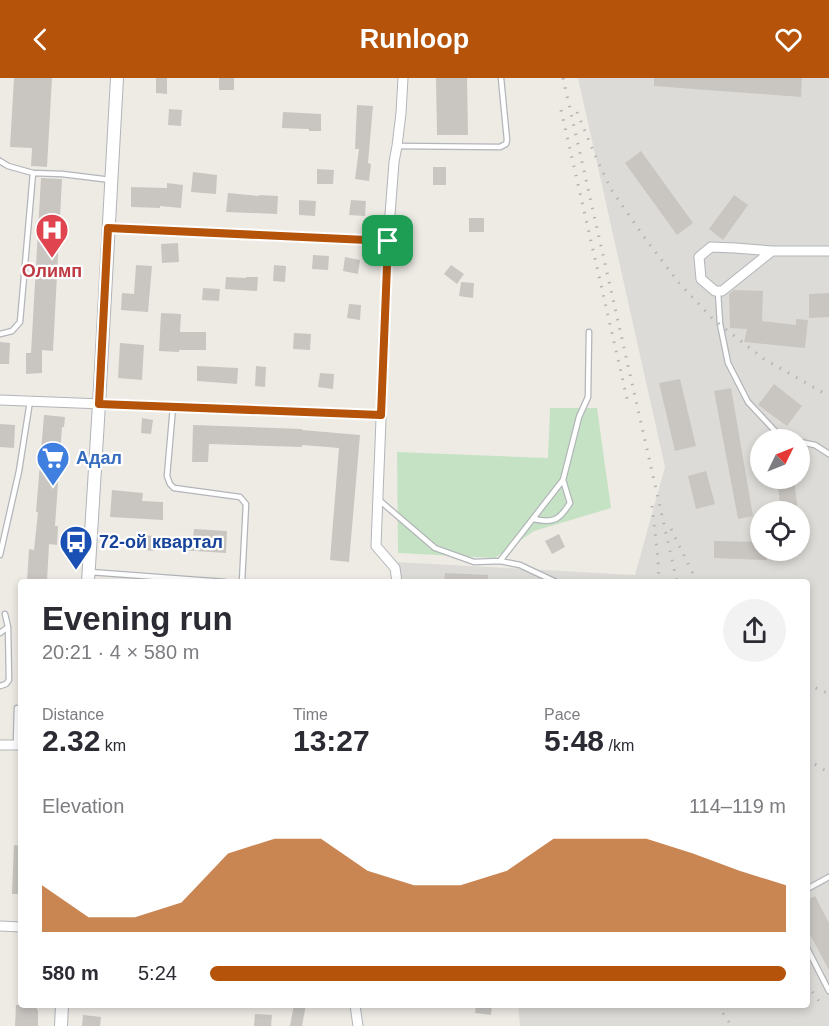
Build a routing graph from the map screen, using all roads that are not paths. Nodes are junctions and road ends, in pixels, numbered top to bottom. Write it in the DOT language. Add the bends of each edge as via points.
graph roads {
  1 [pos="117,78"];
  2 [pos="403,78"];
  3 [pos="501,78"];
  4 [pos="398,146"];
  5 [pos="0,161"];
  6 [pos="33,173"];
  7 [pos="111,180"];
  8 [pos="108,228"];
  9 [pos="388,241"];
  10 [pos="772,251"];
  11 [pos="829,251"];
  12 [pos="718,292"];
  13 [pos="590,332"];
  14 [pos="0,334"];
  15 [pos="0,399"];
  16 [pos="30,401"];
  17 [pos="99,404"];
  18 [pos="173,407"];
  19 [pos="381,415"];
  20 [pos="773,429"];
  21 [pos="810,444"];
  22 [pos="829,454"];
  23 [pos="563,480"];
  24 [pos="378,500"];
  25 [pos="534,519"];
  26 [pos="0,555"];
  27 [pos="500,561"];
  28 [pos="88,577"];
  29 [pos="143,579"];
  30 [pos="242,579"];
  31 [pos="397,579"];
  32 [pos="549,579"];
  33 [pos="4,614"];
  34 [pos="8,627"];
  35 [pos="0,633"];
  36 [pos="0,686"];
  37 [pos="17,708"];
  38 [pos="0,745"];
  39 [pos="18,745"];
  40 [pos="829,877"];
  41 [pos="810,887"];
  42 [pos="0,926"];
  43 [pos="18,927"];
  44 [pos="810,954"];
  45 [pos="829,992"];
  46 [pos="62,1008"];
  47 [pos="355,1008"];
  48 [pos="61,1026"];
  49 [pos="358,1026"];
  1 -- 7 [label="main road"];
  2 -- 4 [label="street"];
  3 -- 4 [label="lane" via="506,144"];
  4 -- 9 [label="street"];
  5 -- 6 [label="lane"];
  6 -- 7 [label="lane"];
  6 -- 14 [label="lane" via="20,322 12,331"];
  7 -- 8 [label="main road"];
  8 -- 9 [label="street"];
  8 -- 17 [label="main road"];
  9 -- 19 [label="street"];
  10 -- 11 [label="street"];
  10 -- 12 [label="street"];
  10 -- 12 [label="street" via="711,247 699,257 700,273 701,279"];
  12 -- 20 [label="lane" via="728,363 748,402"];
  13 -- 23 [label="lane" via="588,396"];
  15 -- 16 [label="street"];
  16 -- 17 [label="street"];
  16 -- 26 [label="lane"];
  17 -- 18 [label="street"];
  17 -- 28 [label="main road"];
  18 -- 19 [label="street"];
  18 -- 30 [label="lane" via="167,476 170,484 174,488 240,497 246,504"];
  19 -- 24 [label="street"];
  21 -- 22 [label="lane"];
  23 -- 25 [label="lane"];
  23 -- 25 [label="lane" via="570,503 562,515 547,522"];
  24 -- 27 [label="lane" via="435,548 474,562"];
  24 -- 31 [label="street" via="376,546 395,568"];
  25 -- 27 [label="lane"];
  27 -- 32 [label="lane"];
  28 -- 29 [label="lane"];
  33 -- 34 [label="lane"];
  34 -- 35 [label="lane"];
  34 -- 36 [label="lane" via="9,680"];
  37 -- 39 [label="lane"];
  38 -- 39 [label="street"];
  40 -- 41 [label="lane"];
  42 -- 43 [label="street"];
  44 -- 45 [label="lane"];
  46 -- 48 [label="main road"];
  47 -- 49 [label="street"];
}
